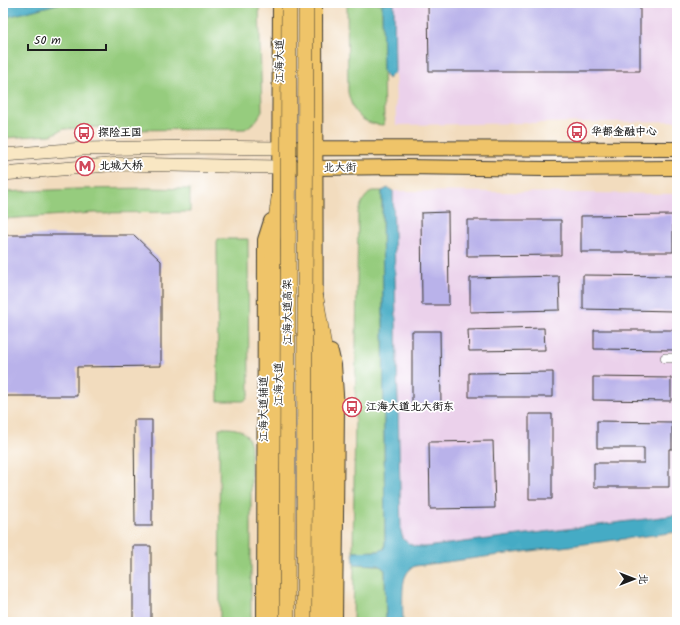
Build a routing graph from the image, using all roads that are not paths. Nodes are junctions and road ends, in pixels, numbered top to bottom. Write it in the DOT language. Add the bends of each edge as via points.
graph roads {
  1 [pos="280,3"];
  2 [pos="289,3"];
  3 [pos="306,3"];
  4 [pos="315,3"];
  5 [pos="279,148"];
  6 [pos="316,148"];
  7 [pos="677,149"];
  8 [pos="3,155"];
  9 [pos="280,167"];
  10 [pos="316,168"];
  11 [pos="677,168"];
  12 [pos="3,174"];
  13 [pos="279,198"];
  14 [pos="316,298"];
  15 [pos="665,358"];
  16 [pos="677,358"];
  17 [pos="331,366"];
  18 [pos="264,622"];
  19 [pos="272,622"];
  20 [pos="278,622"];
  21 [pos="287,622"];
  22 [pos="304,622"];
  23 [pos="315,622"];
  24 [pos="324,622"];
  25 [pos="335,622"];
  1 -- 5 [label="main road, 江海大道"];
  2 -- 21 [label="highway, 江海大道高架, bridge"];
  3 -- 22 [label="highway, 江海大道高架, bridge"];
  4 -- 6 [label="main road"];
  5 -- 6 [label="main road, 北大街"];
  5 -- 8 [label="main road, 北大街" via="83,149"];
  5 -- 9 [label="main road, 江海大道"];
  6 -- 7 [label="main road, 北大街"];
  6 -- 10 [label="main road"];
  9 -- 10 [label="main road, 北大街"];
  9 -- 12 [label="main road, 北大街" via="119,164"];
  9 -- 13 [label="main road, 江海大道"];
  10 -- 11 [label="main road, 北大街"];
  10 -- 14 [label="main road"];
  13 -- 18 [label="main road, 江海大道辅道" via="265,240"];
  13 -- 19 [label="highway" via="273,240"];
  13 -- 20 [label="main road, 江海大道"];
  14 -- 17 [label="highway"];
  14 -- 23 [label="main road"];
  15 -- 16 [label="street"];
  17 -- 24 [label="highway"];
  17 -- 25 [label="main road" via="337,408"];
}
